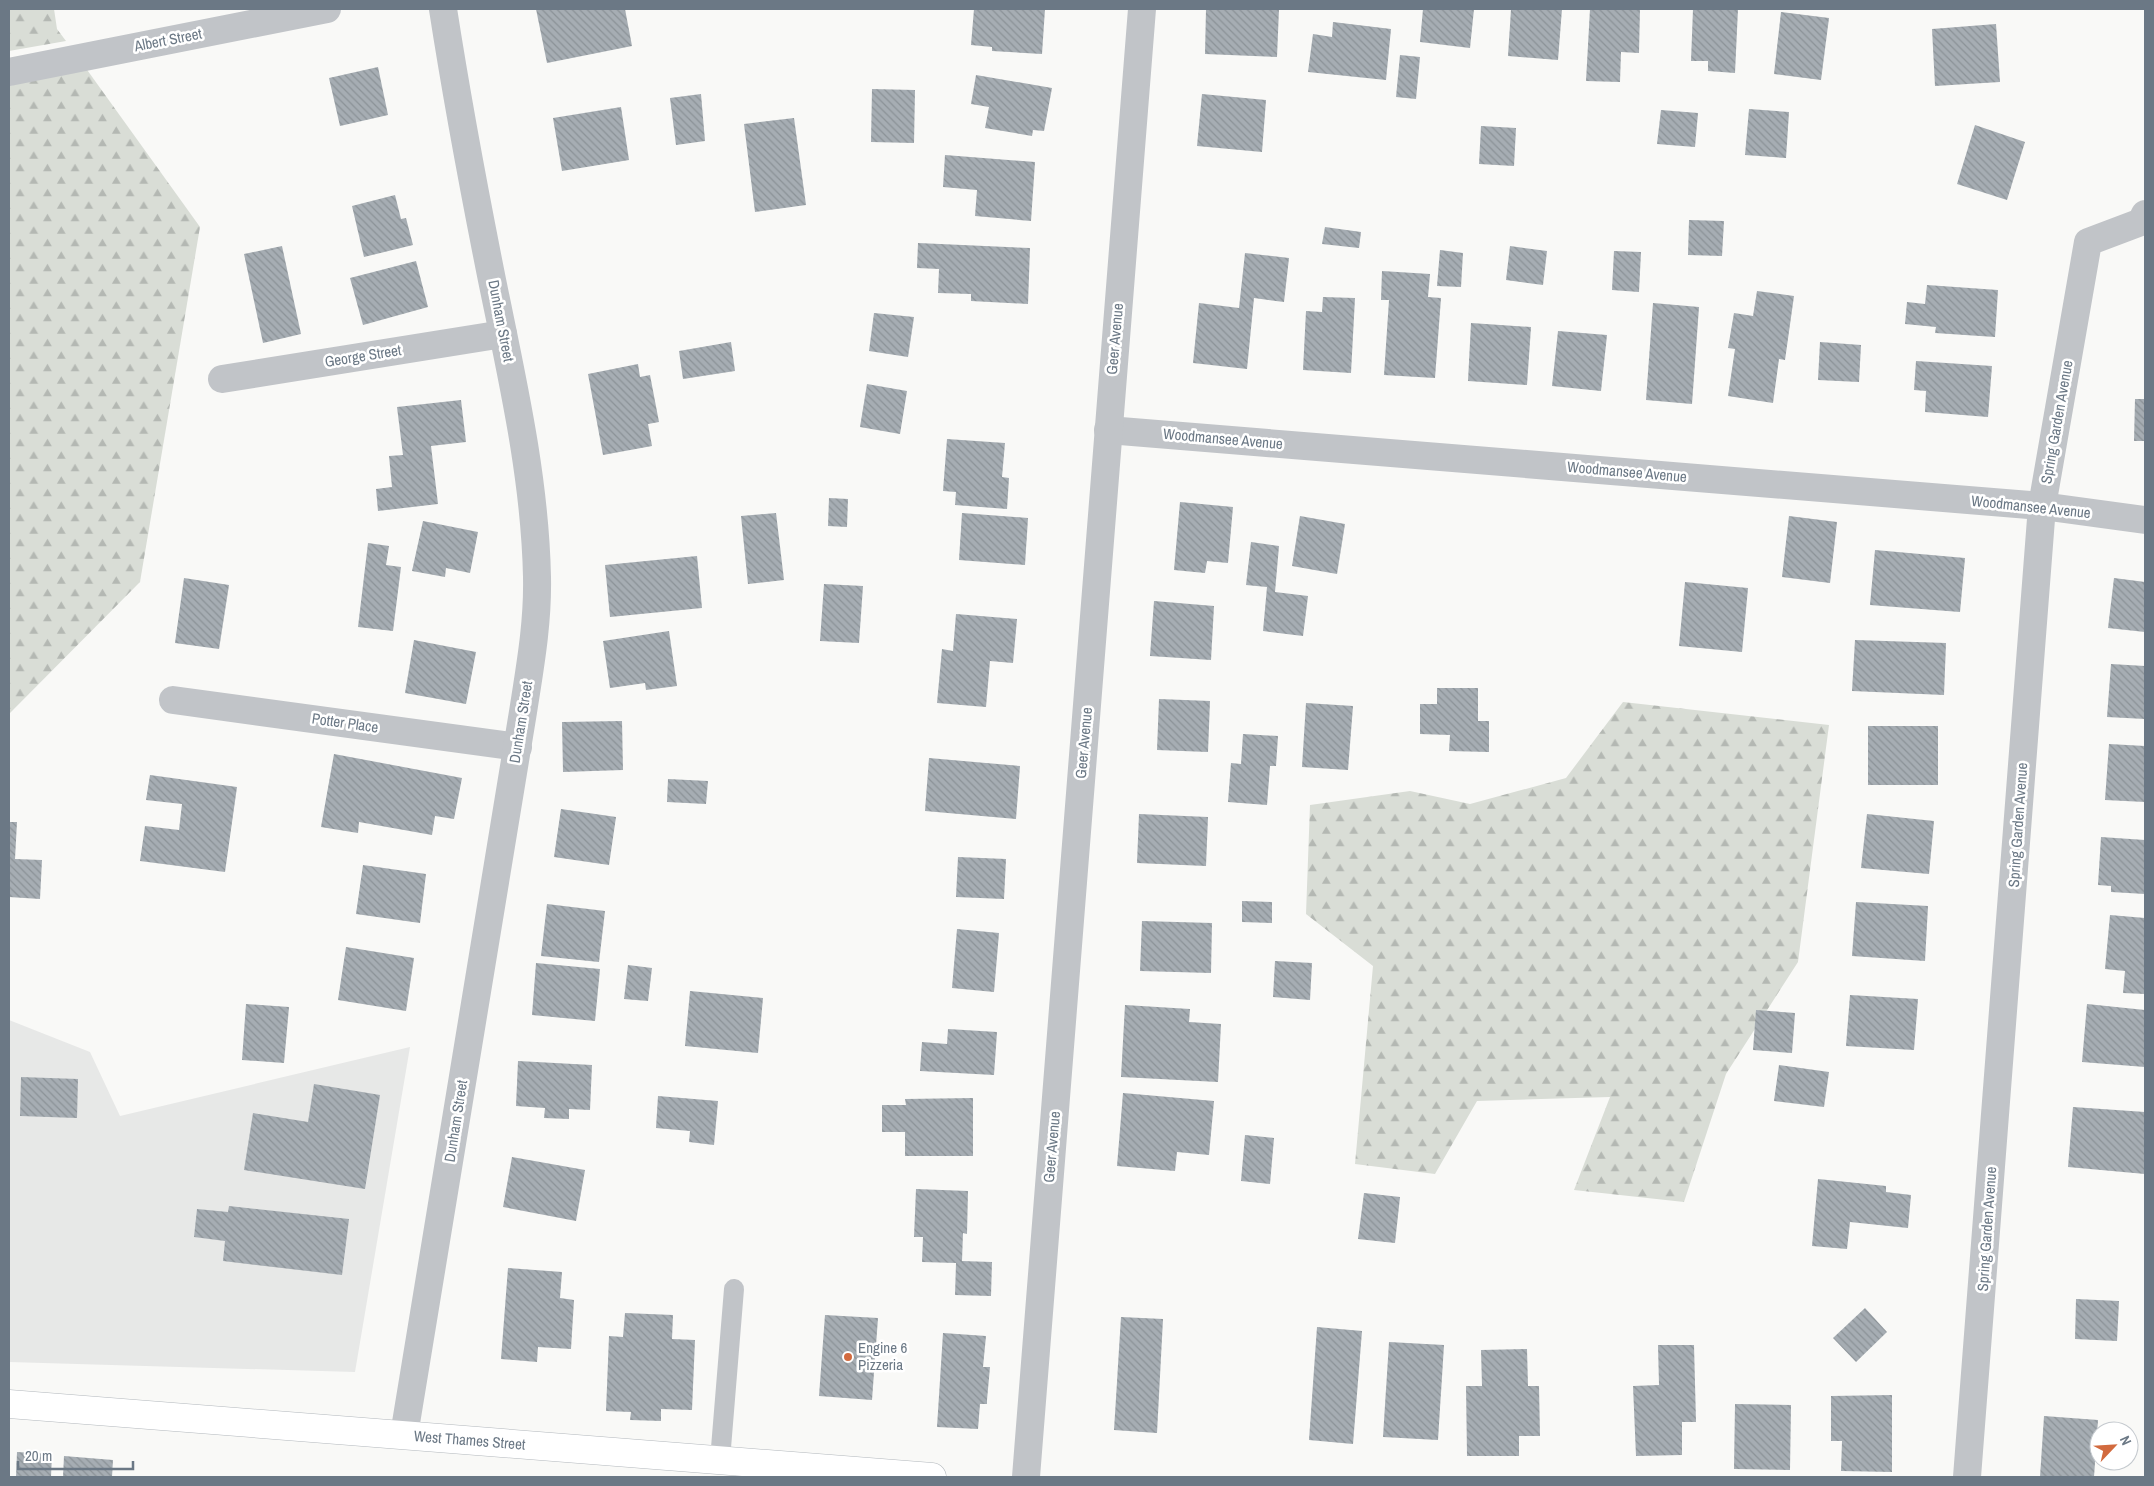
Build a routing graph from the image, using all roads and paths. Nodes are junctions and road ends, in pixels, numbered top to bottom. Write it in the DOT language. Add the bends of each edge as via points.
graph roads {
  1 [pos="327,9"];
  2 [pos="443,9"];
  3 [pos="1142,9"];
  4 [pos="9,72"];
  5 [pos="2145,214"];
  6 [pos="503,334"];
  7 [pos="222,378"];
  8 [pos="1108,430"];
  9 [pos="2042,506"];
  10 [pos="2145,520"];
  11 [pos="173,700"];
  12 [pos="518,747"];
  13 [pos="734,1289"];
  14 [pos="9,1404"];
  15 [pos="404,1435"];
  16 [pos="720,1460"];
  17 [pos="885,1475"];
  18 [pos="932,1477"];
  19 [pos="1026,1477"];
  20 [pos="1967,1477"];
  1 -- 4 [label="street, Albert Street"];
  2 -- 6 [label="street, Dunham Street"];
  3 -- 8 [label="street, Geer Avenue"];
  5 -- 9 [label="street, Spring Garden Avenue" via="2141,222 2088,242"];
  6 -- 7 [label="street, George Street"];
  6 -- 12 [label="street, Dunham Street" via="525,450 537,562 536,620"];
  8 -- 9 [label="street, Woodmansee Avenue"];
  8 -- 19 [label="street, Geer Avenue"];
  9 -- 10 [label="street, Woodmansee Avenue"];
  9 -- 20 [label="street, Spring Garden Avenue"];
  11 -- 12 [label="street, Potter Place"];
  12 -- 15 [label="street, Dunham Street"];
  13 -- 16 [label="lane"];
  14 -- 15 [label="main road, West Thames Street"];
  15 -- 16 [label="main road, West Thames Street"];
  16 -- 17 [label="main road, West Thames Street"];
  17 -- 18 [label="main road, West Thames Street"];
}
